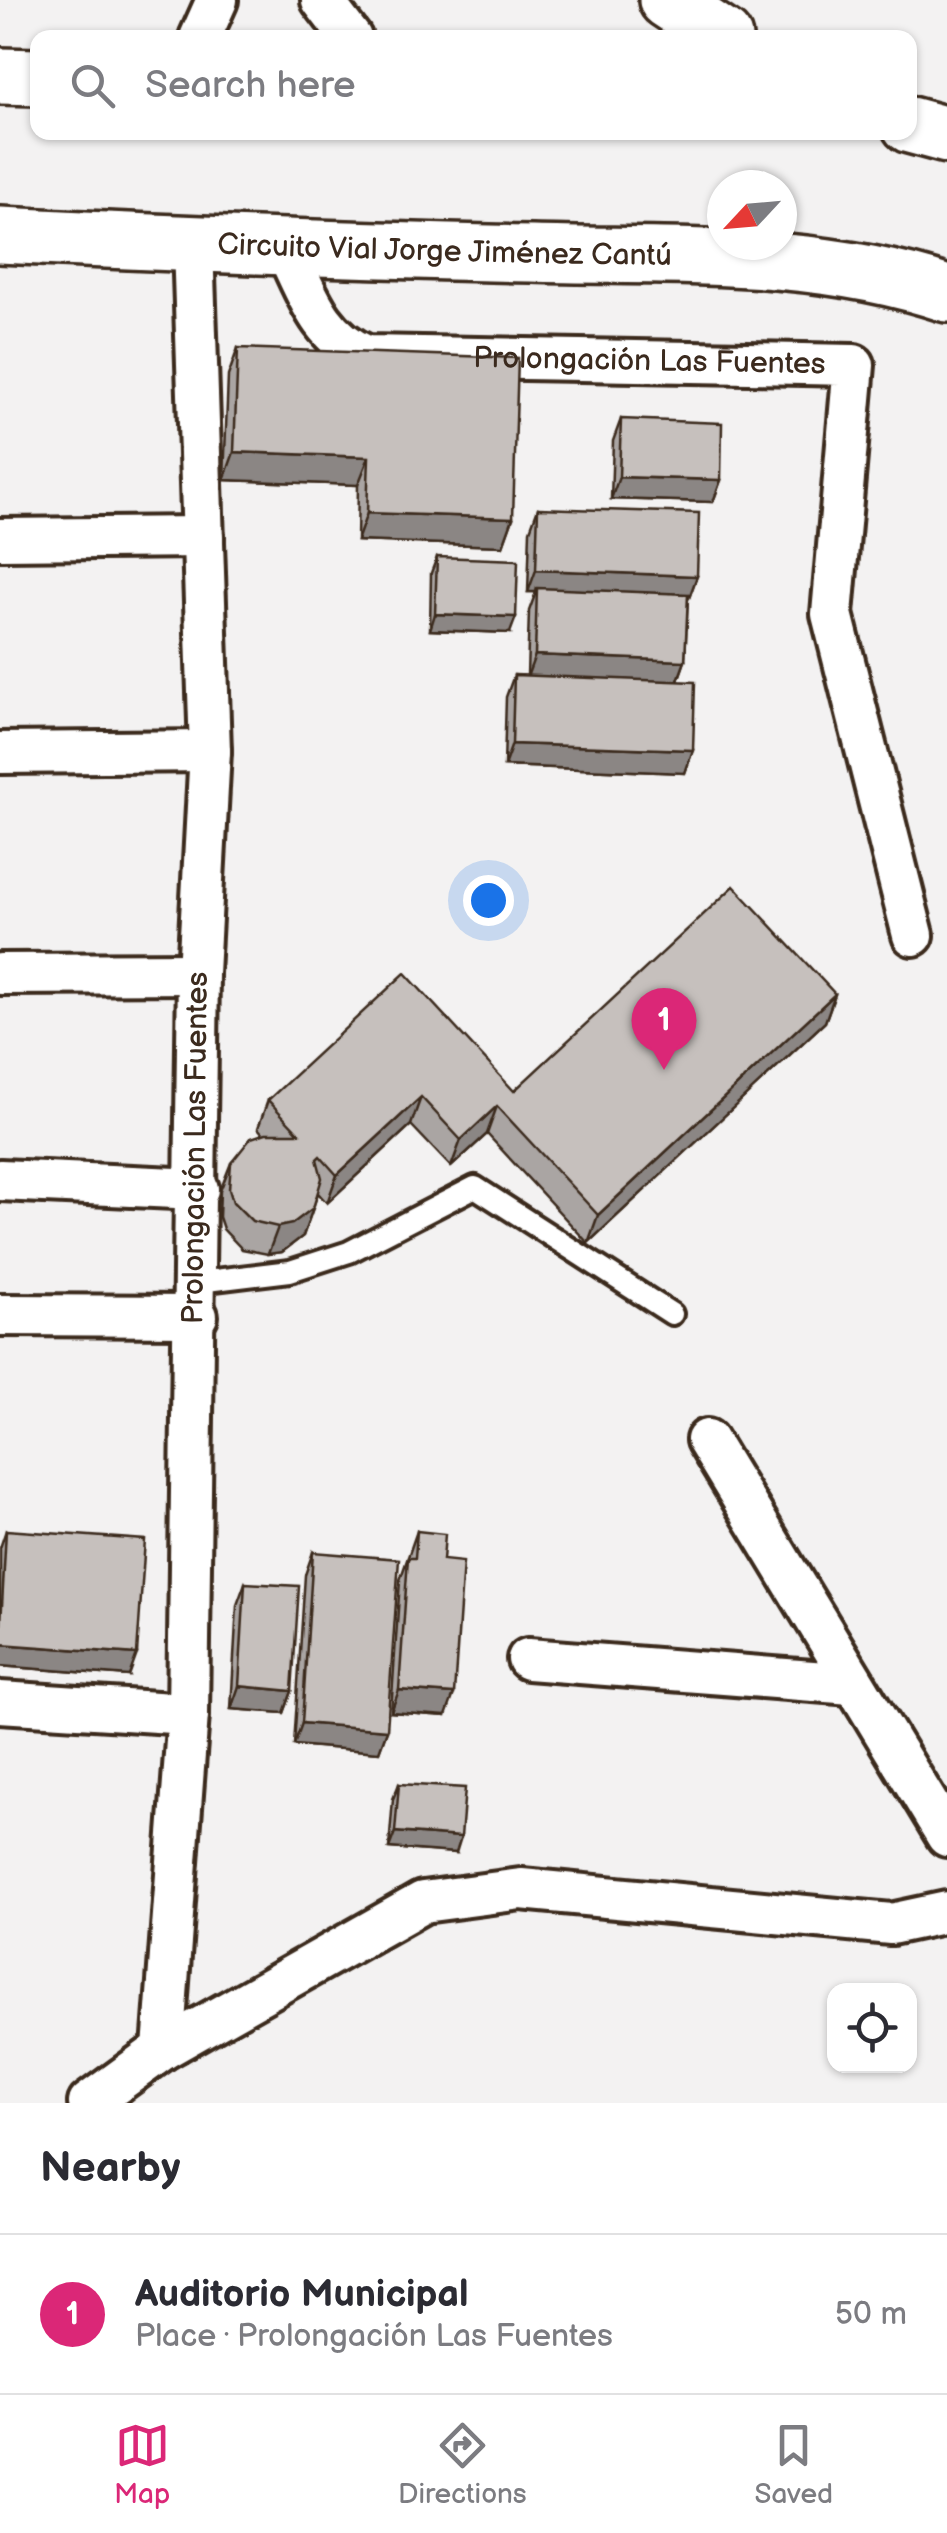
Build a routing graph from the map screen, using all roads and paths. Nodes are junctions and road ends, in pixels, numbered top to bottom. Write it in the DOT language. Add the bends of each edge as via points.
graph roads {
  1 [pos="217,0"];
  2 [pos="322,0"];
  3 [pos="667,0"];
  4 [pos="204,30"];
  5 [pos="346,30"];
  6 [pos="712,30"];
  7 [pos="0,76"];
  8 [pos="30,77"];
  9 [pos="917,127"];
  10 [pos="947,136"];
  11 [pos="0,235"];
  12 [pos="192,244"];
  13 [pos="285,248"];
  14 [pos="947,294"];
  15 [pos="203,537"];
  16 [pos="0,539"];
  17 [pos="210,751"];
  18 [pos="0,753"];
  19 [pos="913,935"];
  20 [pos="198,973"];
  21 [pos="0,974"];
  22 [pos="0,1180"];
  23 [pos="198,1190"];
  24 [pos="197,1299"];
  25 [pos="672,1314"];
  26 [pos="0,1315"];
  27 [pos="707,1440"];
  28 [pos="528,1659"];
  29 [pos="852,1684"];
  30 [pos="0,1702"];
  31 [pos="188,1714"];
  32 [pos="947,1836"];
  33 [pos="947,1912"];
  34 [pos="163,2049"];
  35 [pos="88,2103"];
  1 -- 4 [label="street"];
  2 -- 5 [label="street"];
  3 -- 6 [label="main road"];
  7 -- 8 [label="main road"];
  9 -- 10 [label="main road"];
  11 -- 12 [label="main road, Circuito Vial Jorge Jiménez Cantú"];
  12 -- 13 [label="main road, Circuito Vial Jorge Jiménez Cantú"];
  12 -- 15 [label="street, Prolongación Las Fuentes"];
  13 -- 14 [label="main road, Circuito Vial Jorge Jiménez Cantú" via="800,261"];
  13 -- 19 [label="street, Prolongación Las Fuentes" via="338,344 366,356 854,366 832,614"];
  15 -- 16 [label="street"];
  15 -- 17 [label="street, Prolongación Las Fuentes"];
  17 -- 18 [label="street"];
  17 -- 20 [label="street, Prolongación Las Fuentes"];
  20 -- 21 [label="street"];
  20 -- 23 [label="street, Prolongación Las Fuentes"];
  22 -- 23 [label="street"];
  23 -- 24 [label="street, Prolongación Las Fuentes"];
  24 -- 25 [label="lane" via="349,1252 475,1187"];
  24 -- 26 [label="street"];
  24 -- 31 [label="street, Prolongación Las Fuentes"];
  27 -- 29 [label="street"];
  28 -- 29 [label="street"];
  29 -- 32 [label="street"];
  30 -- 31 [label="street"];
  31 -- 34 [label="street, Prolongación Las Fuentes"];
  33 -- 34 [label="street" via="891,1924 521,1889 423,1902"];
  34 -- 35 [label="street"];
}
